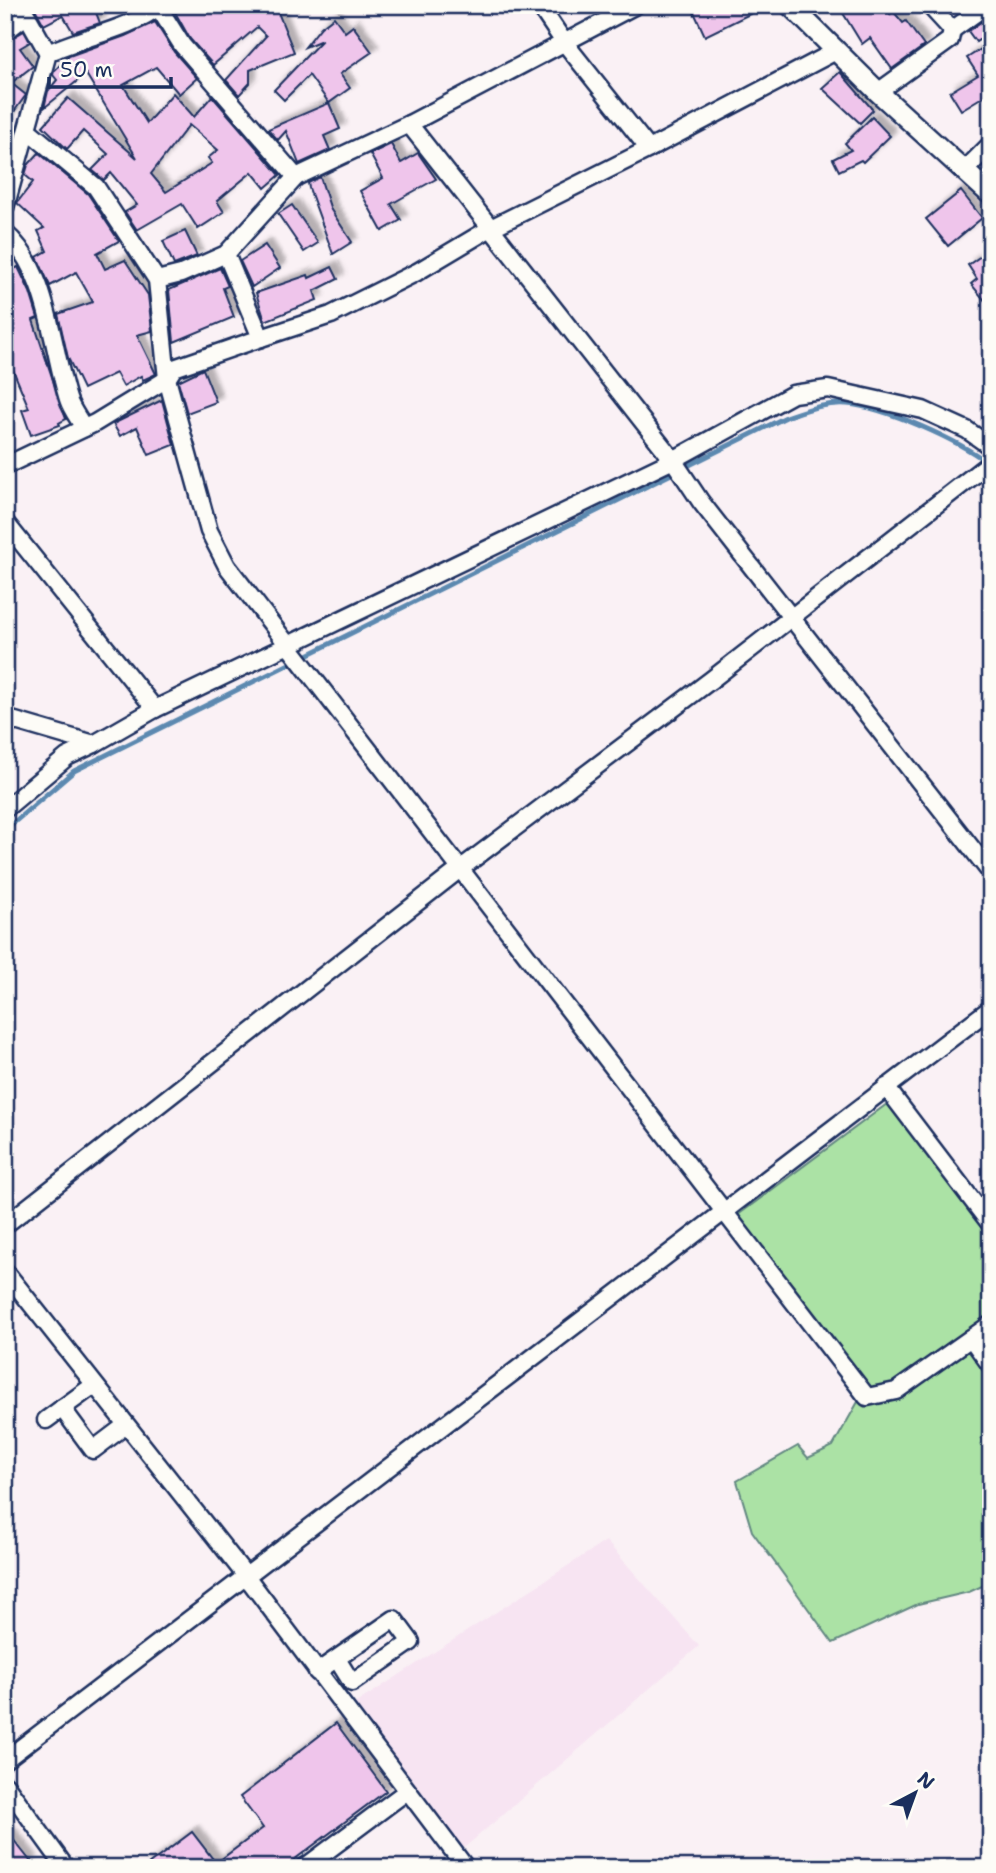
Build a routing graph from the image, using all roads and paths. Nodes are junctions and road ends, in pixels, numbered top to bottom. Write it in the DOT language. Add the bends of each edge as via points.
graph roads {
  1 [pos="539,5"];
  2 [pos="636,5"];
  3 [pos="790,5"];
  4 [pos="929,5"];
  5 [pos="987,5"];
  6 [pos="159,6"];
  7 [pos="24,11"];
  8 [pos="952,30"];
  9 [pos="5,32"];
  10 [pos="564,42"];
  11 [pos="836,51"];
  12 [pos="48,54"];
  13 [pos="878,92"];
  14 [pos="408,124"];
  15 [pos="29,131"];
  16 [pos="991,144"];
  17 [pos="649,149"];
  18 [pos="964,171"];
  19 [pos="296,177"];
  20 [pos="991,195"];
  21 [pos="5,208"];
  22 [pos="489,229"];
  23 [pos="5,233"];
  24 [pos="226,254"];
  25 [pos="157,280"];
  26 [pos="261,338"];
  27 [pos="167,379"];
  28 [pos="84,428"];
  29 [pos="991,447"];
  30 [pos="673,460"];
  31 [pos="991,463"];
  32 [pos="5,466"];
  33 [pos="5,522"];
  34 [pos="791,615"];
  35 [pos="290,646"];
  36 [pos="155,709"];
  37 [pos="5,718"];
  38 [pos="94,744"];
  39 [pos="5,809"];
  40 [pos="460,869"];
  41 [pos="991,873"];
  42 [pos="991,1008"];
  43 [pos="886,1087"];
  44 [pos="725,1209"];
  45 [pos="5,1225"];
  46 [pos="991,1225"];
  47 [pos="5,1271"];
  48 [pos="991,1324"];
  49 [pos="971,1338"];
  50 [pos="991,1366"];
  51 [pos="94,1385"];
  52 [pos="62,1408"];
  53 [pos="46,1420"];
  54 [pos="125,1425"];
  55 [pos="246,1576"];
  56 [pos="337,1659"];
  57 [pos="317,1672"];
  58 [pos="5,1760"];
  59 [pos="5,1784"];
  60 [pos="407,1791"];
  61 [pos="66,1868"];
  62 [pos="304,1868"];
  63 [pos="466,1868"];
  1 -- 10 [label="street"];
  2 -- 10 [label="street"];
  3 -- 11 [label="main road"];
  4 -- 8 [label="street"];
  5 -- 8 [label="street"];
  6 -- 12 [label="street"];
  6 -- 19 [label="street" via="181,45"];
  7 -- 9 [label="street"];
  7 -- 12 [label="street"];
  8 -- 13 [label="street" via="950,40"];
  10 -- 14 [label="street"];
  10 -- 17 [label="street"];
  11 -- 13 [label="main road"];
  11 -- 17 [label="street"];
  12 -- 15 [label="street"];
  13 -- 18 [label="main road"];
  14 -- 19 [label="street"];
  14 -- 22 [label="street"];
  15 -- 21 [label="street"];
  15 -- 25 [label="street" via="96,187"];
  16 -- 18 [label="street"];
  17 -- 22 [label="street"];
  18 -- 20 [label="main road"];
  19 -- 24 [label="street"];
  22 -- 26 [label="street" via="331,315"];
  22 -- 30 [label="street"];
  23 -- 28 [label="street" via="16,242 36,280 69,401"];
  24 -- 25 [label="street"];
  24 -- 26 [label="street"];
  25 -- 27 [label="street"];
  26 -- 27 [label="street" via="174,368"];
  27 -- 28 [label="street"];
  27 -- 35 [label="street" via="209,531 227,566"];
  28 -- 32 [label="street"];
  29 -- 30 [label="street" via="923,410 828,389 793,394"];
  30 -- 34 [label="street"];
  30 -- 35 [label="street"];
  31 -- 34 [label="street"];
  33 -- 36 [label="street"];
  34 -- 40 [label="street"];
  34 -- 41 [label="street"];
  35 -- 36 [label="street"];
  35 -- 40 [label="street"];
  36 -- 38 [label="street"];
  37 -- 38 [label="street"];
  38 -- 39 [label="street" via="67,757"];
  40 -- 44 [label="street"];
  40 -- 45 [label="street"];
  42 -- 43 [label="street"];
  43 -- 44 [label="street"];
  43 -- 46 [label="street"];
  44 -- 49 [label="street" via="867,1397 896,1391"];
  44 -- 55 [label="street"];
  47 -- 51 [label="street"];
  48 -- 49 [label="street"];
  49 -- 50 [label="street"];
  51 -- 52 [label="street"];
  51 -- 54 [label="street"];
  52 -- 53 [label="street"];
  52 -- 54 [label="street" via="93,1450"];
  54 -- 55 [label="street"];
  55 -- 57 [label="street"];
  55 -- 58 [label="street"];
  56 -- 56 [label="street" via="394,1619 411,1642 352,1683"];
  56 -- 57 [label="street"];
  57 -- 60 [label="street"];
  59 -- 61 [label="street"];
  60 -- 62 [label="street"];
  60 -- 63 [label="street"];
}
